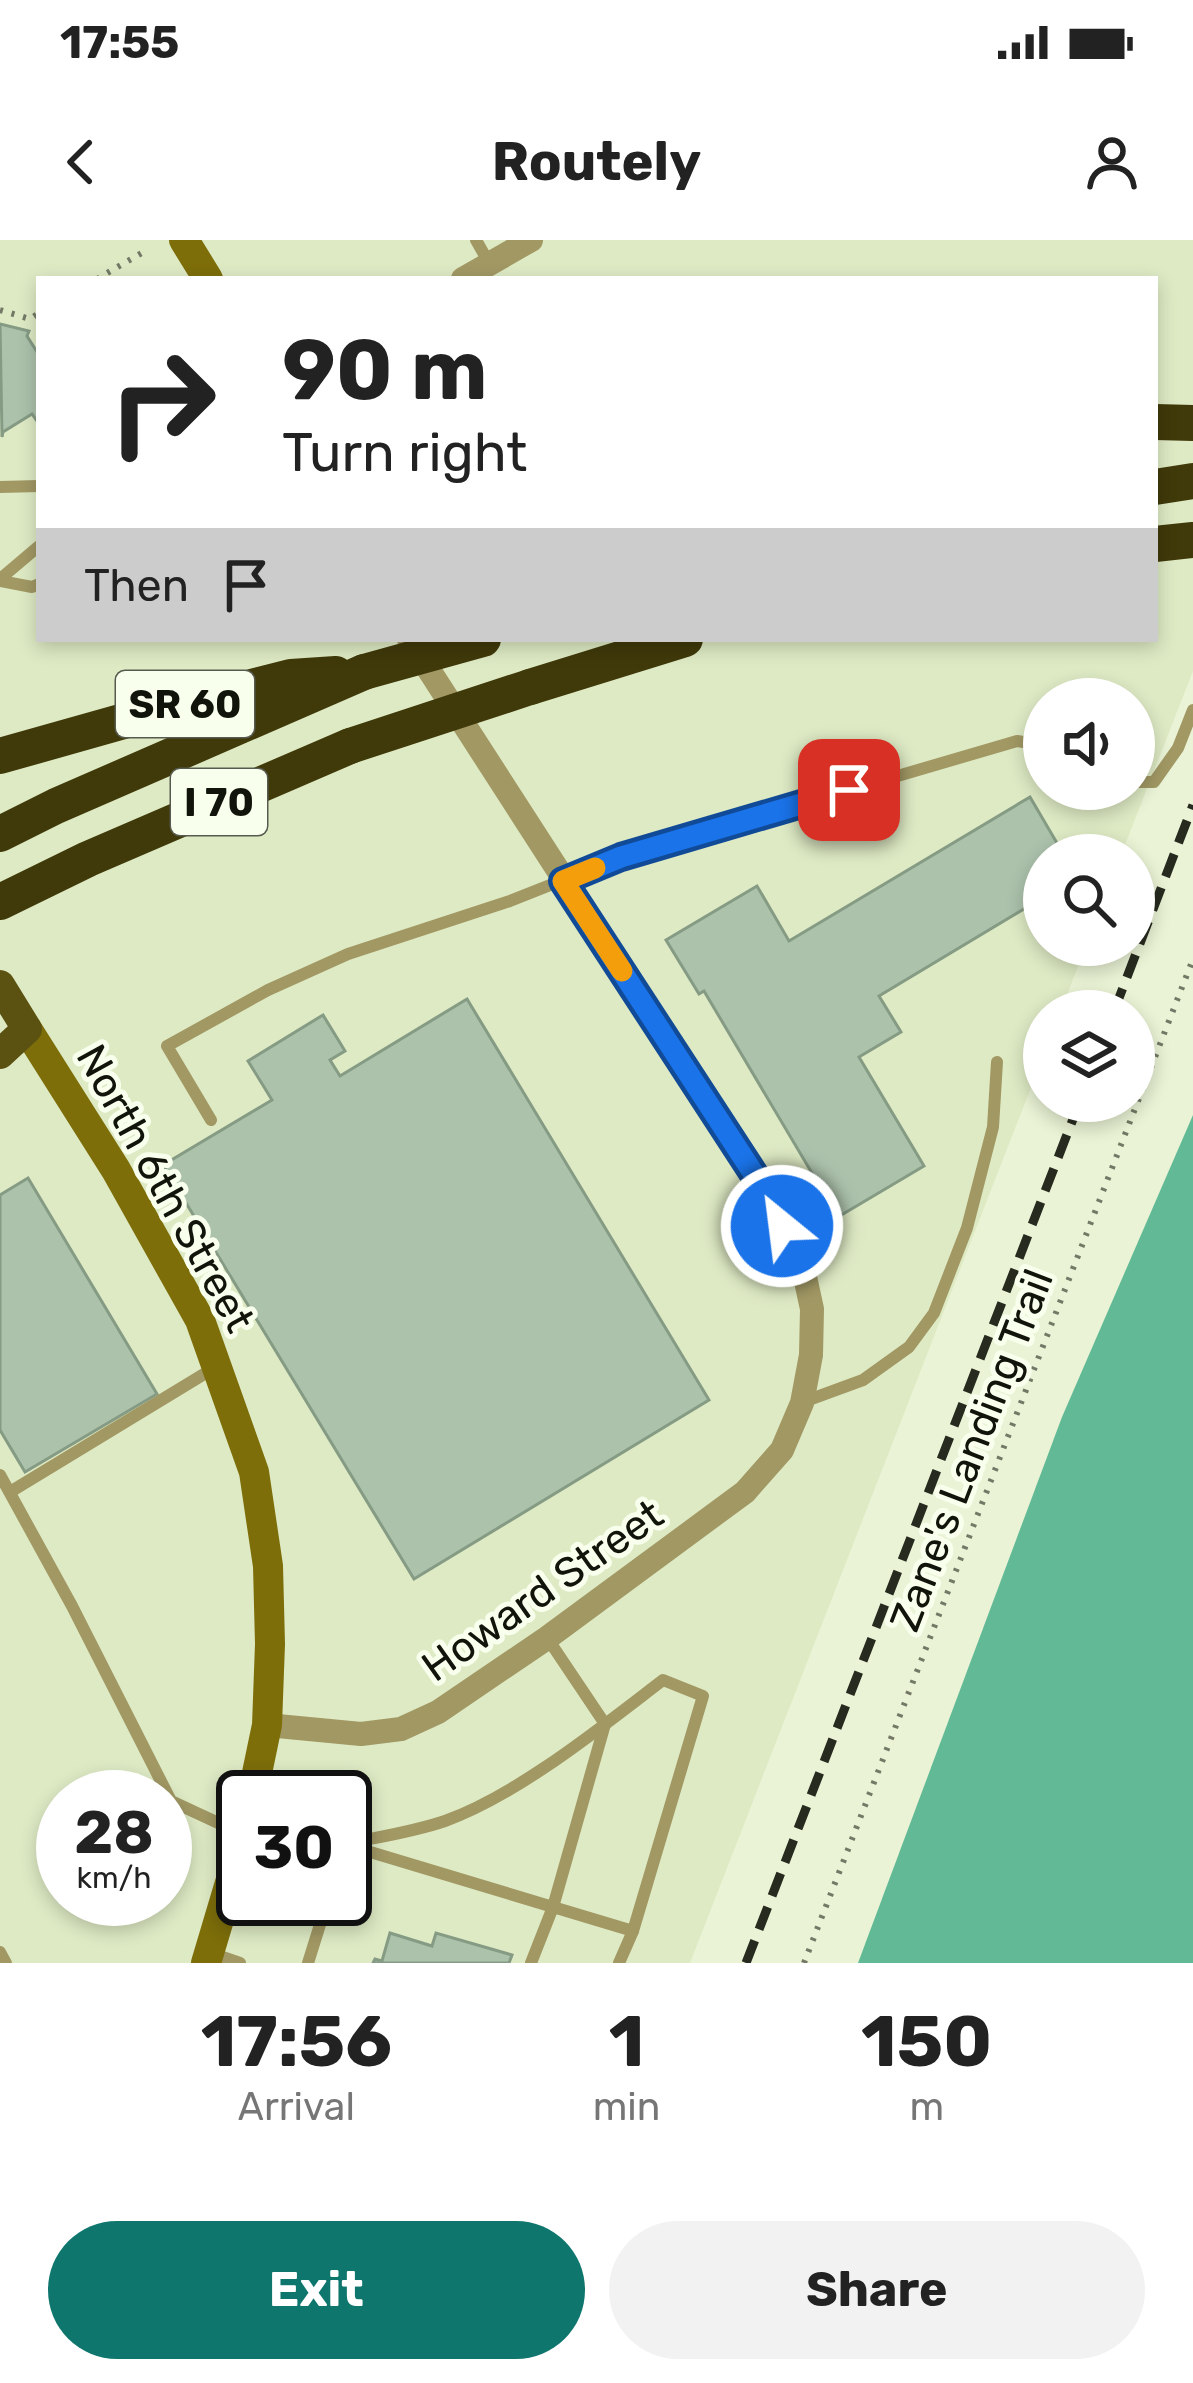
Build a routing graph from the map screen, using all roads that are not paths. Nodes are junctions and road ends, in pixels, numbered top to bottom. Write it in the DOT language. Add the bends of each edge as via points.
graph roads {
  1 [pos="184,240"];
  2 [pos="476,240"];
  3 [pos="531,240"];
  4 [pos="490,264"];
  5 [pos="206,276"];
  6 [pos="468,276"];
  7 [pos="36,486"];
  8 [pos="0,487"];
  9 [pos="1193,540"];
  10 [pos="1158,544"];
  11 [pos="36,549"];
  12 [pos="0,580"];
  13 [pos="36,585"];
  14 [pos="411,642"];
  15 [pos="472,642"];
  16 [pos="676,642"];
  17 [pos="364,672"];
  18 [pos="1193,710"];
  19 [pos="1023,742"];
  20 [pos="5,754"];
  21 [pos="1155,781"];
  22 [pos="0,834"];
  23 [pos="563,881"];
  24 [pos="0,902"];
  25 [pos="0,985"];
  26 [pos="27,1029"];
  27 [pos="0,1054"];
  28 [pos="997,1062"];
  29 [pos="211,1120"];
  30 [pos="218,1366"];
  31 [pos="802,1403"];
  32 [pos="0,1475"];
  33 [pos="10,1492"];
  34 [pos="547,1638"];
  35 [pos="605,1724"];
  36 [pos="268,1725"];
  37 [pos="258,1770"];
  38 [pos="216,1824"];
  39 [pos="372,1838"];
  40 [pos="372,1853"];
  41 [pos="553,1907"];
  42 [pos="217,1926"];
  43 [pos="320,1926"];
  44 [pos="633,1931"];
  45 [pos="0,1952"];
  46 [pos="208,1958"];
  47 [pos="6,1963"];
  48 [pos="240,1963"];
  49 [pos="308,1963"];
  50 [pos="531,1963"];
  51 [pos="619,1963"];
  1 -- 5 [label="main road"];
  2 -- 4 [label="lane"];
  3 -- 4 [label="street"];
  4 -- 6 [label="street"];
  7 -- 8 [label="lane"];
  9 -- 10 [label="highway"];
  11 -- 12 [label="lane"];
  12 -- 13 [label="lane"];
  14 -- 23 [label="street, Howard Street"];
  15 -- 17 [label="highway, I 70, bridge"];
  16 -- 24 [label="highway, I 70, bridge" via="350,746"];
  17 -- 20 [label="highway, SR 60" via="291,677"];
  17 -- 22 [label="highway, I 70"];
  18 -- 21 [label="lane"];
  19 -- 23 [label="lane" via="621,857"];
  23 -- 29 [label="lane" via="348,954 167,1046"];
  23 -- 31 [label="street, Howard Street" via="763,1188 802,1263 812,1310"];
  25 -- 26 [label="main road, North 6th Street"];
  26 -- 27 [label="main road"];
  26 -- 30 [label="main road, North 6th Street" via="116,1170"];
  28 -- 31 [label="lane" via="993,1127 934,1313 909,1347 863,1380"];
  30 -- 33 [label="lane"];
  30 -- 36 [label="main road, North 6th Street" via="262,1517"];
  31 -- 34 [label="street, Howard Street" via="782,1450 746,1492"];
  32 -- 33 [label="lane"];
  33 -- 38 [label="lane" via="171,1801"];
  34 -- 35 [label="lane"];
  34 -- 36 [label="street, Howard Street" via="401,1729 361,1734"];
  35 -- 39 [label="lane" via="497,1797"];
  35 -- 41 [label="lane"];
  35 -- 44 [label="lane" via="663,1680 703,1696"];
  36 -- 37 [label="main road, North 6th Street"];
  40 -- 41 [label="lane"];
  41 -- 44 [label="lane"];
  41 -- 50 [label="lane"];
  42 -- 46 [label="main road"];
  43 -- 49 [label="lane"];
  44 -- 51 [label="lane"];
  45 -- 47 [label="lane"];
  46 -- 48 [label="lane"];
}
